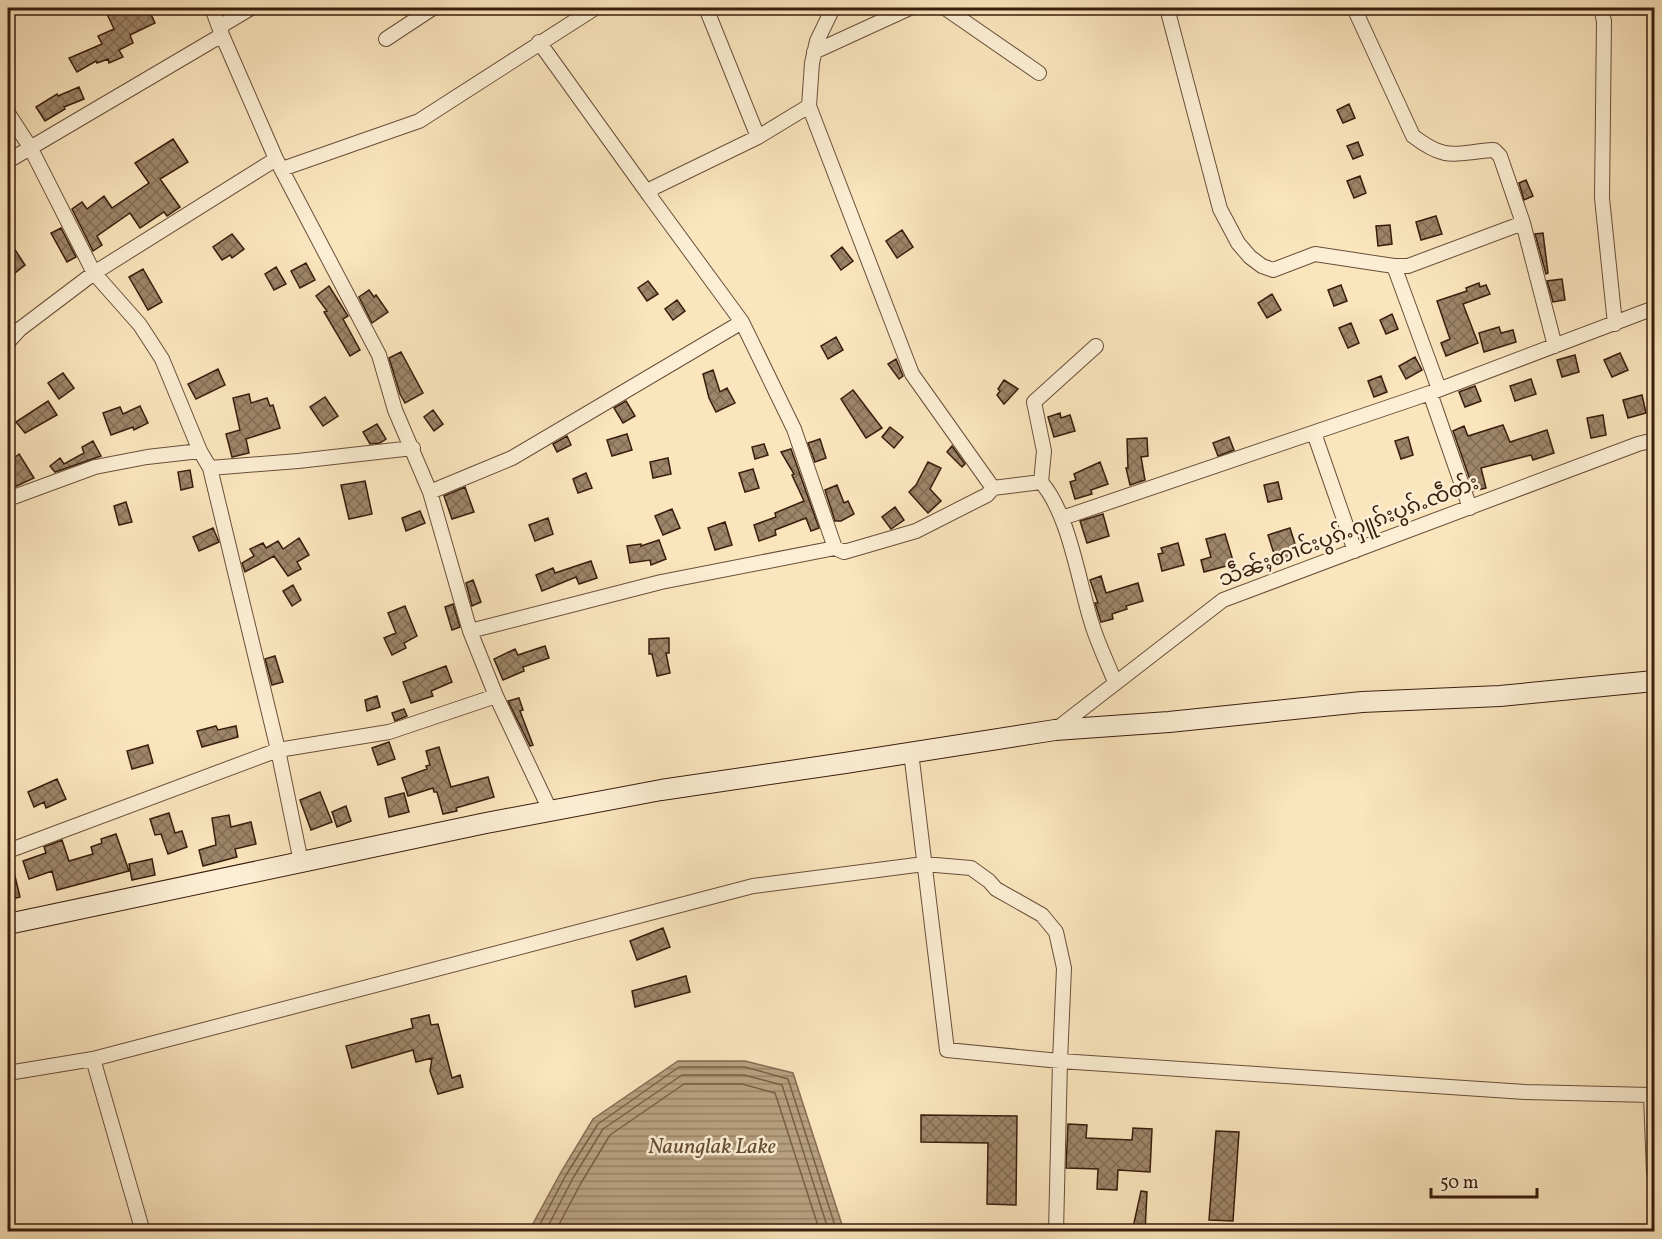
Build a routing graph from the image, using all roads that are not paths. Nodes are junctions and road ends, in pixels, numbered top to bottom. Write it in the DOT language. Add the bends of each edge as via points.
graph roads {
  1 [pos="212,8"];
  2 [pos="251,8"];
  3 [pos="433,8"];
  4 [pos="595,8"];
  5 [pos="706,8"];
  6 [pos="833,8"];
  7 [pos="910,8"];
  8 [pos="945,8"];
  9 [pos="1167,8"];
  10 [pos="1354,8"];
  11 [pos="1601,8"];
  12 [pos="221,31"];
  13 [pos="386,39"];
  14 [pos="539,42"];
  15 [pos="814,52"];
  16 [pos="1039,74"];
  17 [pos="809,106"];
  18 [pos="8,113"];
  19 [pos="758,137"];
  20 [pos="30,147"];
  21 [pos="8,161"];
  22 [pos="279,164"];
  23 [pos="649,195"];
  24 [pos="1523,223"];
  25 [pos="1394,266"];
  26 [pos="94,273"];
  27 [pos="1654,308"];
  28 [pos="742,322"];
  29 [pos="1615,324"];
  30 [pos="8,342"];
  31 [pos="1556,345"];
  32 [pos="1096,346"];
  33 [pos="1435,391"];
  34 [pos="1314,433"];
  35 [pos="1654,440"];
  36 [pos="413,448"];
  37 [pos="200,451"];
  38 [pos="210,468"];
  39 [pos="1041,482"];
  40 [pos="993,488"];
  41 [pos="430,492"];
  42 [pos="8,499"];
  43 [pos="1470,508"];
  44 [pos="1062,518"];
  45 [pos="835,548"];
  46 [pos="1355,551"];
  47 [pos="470,631"];
  48 [pos="1654,681"];
  49 [pos="1115,682"];
  50 [pos="496,696"];
  51 [pos="1055,730"];
  52 [pos="278,750"];
  53 [pos="910,752"];
  54 [pos="550,810"];
  55 [pos="8,851"];
  56 [pos="301,862"];
  57 [pos="924,864"];
  58 [pos="8,924"];
  59 [pos="93,1059"];
  60 [pos="1060,1060"];
  61 [pos="8,1073"];
  62 [pos="1654,1173"];
  63 [pos="143,1232"];
  64 [pos="1056,1232"];
  1 -- 12 [label="street"];
  2 -- 12 [label="street"];
  3 -- 13 [label="street"];
  4 -- 14 [label="street"];
  5 -- 19 [label="street"];
  6 -- 15 [label="street"];
  7 -- 15 [label="street"];
  8 -- 16 [label="street"];
  9 -- 25 [label="street" via="1220,209 1238,243 1262,266 1273,270 1315,254"];
  10 -- 24 [label="street" via="1413,136 1427,147 1455,155 1494,150 1500,156"];
  11 -- 29 [label="street" via="1602,198"];
  12 -- 20 [label="street"];
  12 -- 22 [label="street"];
  14 -- 22 [label="street" via="419,121"];
  14 -- 23 [label="street"];
  15 -- 17 [label="street"];
  17 -- 19 [label="street"];
  17 -- 40 [label="street" via="912,374"];
  18 -- 20 [label="street"];
  19 -- 23 [label="street" via="652,188"];
  20 -- 21 [label="street"];
  20 -- 26 [label="street"];
  22 -- 26 [label="street"];
  22 -- 36 [label="street" via="379,355 395,410"];
  23 -- 28 [label="street"];
  24 -- 25 [label="street" via="1408,266"];
  24 -- 31 [label="street"];
  25 -- 33 [label="street"];
  26 -- 30 [label="street"];
  26 -- 37 [label="street" via="140,325 162,359"];
  27 -- 29 [label="street"];
  28 -- 41 [label="street" via="512,458"];
  28 -- 45 [label="street" via="794,429"];
  29 -- 31 [label="street"];
  31 -- 33 [label="street"];
  32 -- 39 [label="street" via="1034,402 1044,451"];
  33 -- 34 [label="street"];
  33 -- 43 [label="street"];
  34 -- 44 [label="street"];
  34 -- 46 [label="street"];
  35 -- 43 [label="street, သဵၼ်ႈတၢင်းပွၵ်ႉႁူၵ်းပွၵ်ႉၸဵတ်း"];
  36 -- 38 [label="street"];
  36 -- 41 [label="street"];
  37 -- 38 [label="street"];
  37 -- 42 [label="street" via="147,456 95,467"];
  38 -- 52 [label="street"];
  39 -- 40 [label="street"];
  39 -- 44 [label="street"];
  40 -- 45 [label="street" via="987,495 916,531 844,552"];
  41 -- 47 [label="street"];
  43 -- 46 [label="street, သဵၼ်ႈတၢင်းပွၵ်ႉႁူၵ်းပွၵ်ႉၸဵတ်း"];
  44 -- 49 [label="street" via="1092,624"];
  45 -- 47 [label="street" via="661,582"];
  46 -- 49 [label="street, သဵၼ်ႈတၢင်းပွၵ်ႉႁူၵ်းပွၵ်ႉၸဵတ်း" via="1223,600"];
  47 -- 50 [label="street"];
  48 -- 51 [label="main road"];
  49 -- 51 [label="street, သဵၼ်ႈတၢင်းပွၵ်ႉႁူၵ်းပွၵ်ႉၸဵတ်း"];
  50 -- 52 [label="street" via="389,732"];
  50 -- 54 [label="street"];
  51 -- 53 [label="main road"];
  52 -- 55 [label="street"];
  52 -- 56 [label="street"];
  53 -- 54 [label="main road"];
  53 -- 57 [label="street"];
  54 -- 56 [label="main road"];
  56 -- 58 [label="main road"];
  57 -- 59 [label="street" via="753,886"];
  57 -- 60 [label="street" via="971,868 996,889 1042,915 1056,932 1064,968"];
  57 -- 60 [label="street" via="946,1050"];
  59 -- 61 [label="street"];
  59 -- 63 [label="street"];
  60 -- 62 [label="street" via="1525,1092 1651,1095"];
  60 -- 64 [label="street"];
}
